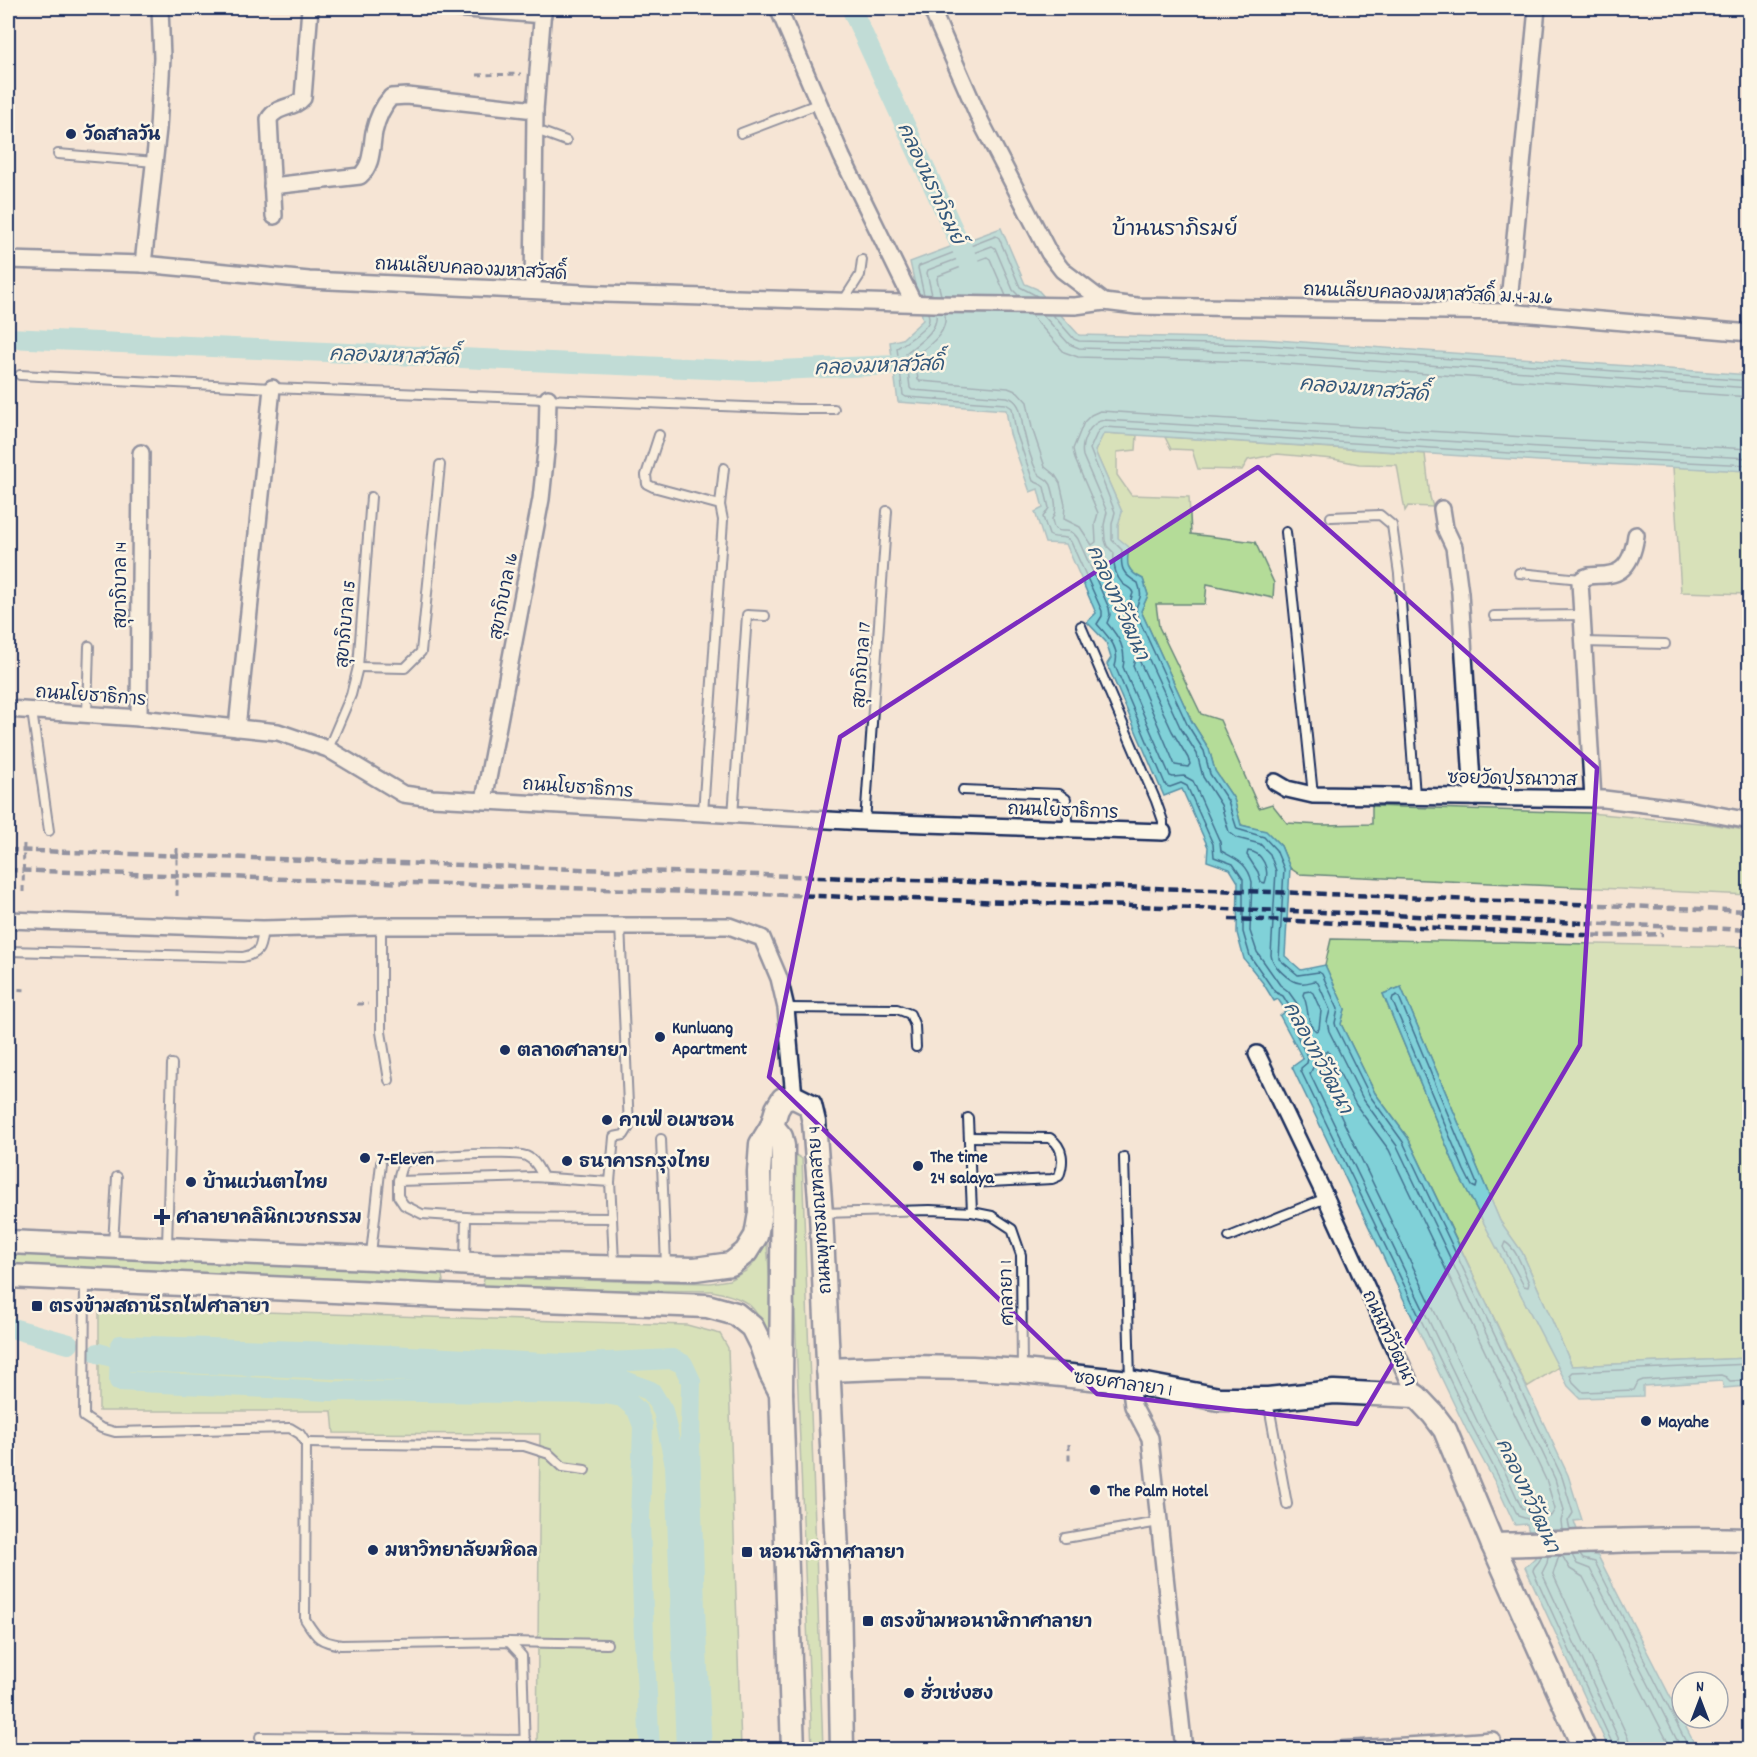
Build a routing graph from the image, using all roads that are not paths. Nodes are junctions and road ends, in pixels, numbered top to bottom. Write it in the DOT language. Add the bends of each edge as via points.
graph roads {
  1 [pos="160,8"];
  2 [pos="310,8"];
  3 [pos="455,8"];
  4 [pos="778,8"];
  5 [pos="931,8"];
  6 [pos="1537,8"];
  7 [pos="543,11"];
  8 [pos="820,103"];
  9 [pos="535,110"];
  10 [pos="536,130"];
  11 [pos="741,133"];
  12 [pos="566,141"];
  13 [pos="58,154"];
  14 [pos="155,162"];
  15 [pos="272,186"];
  16 [pos="274,216"];
  17 [pos="8,260"];
  18 [pos="862,260"];
  19 [pos="144,264"];
  20 [pos="533,290"];
  21 [pos="844,300"];
  22 [pos="913,302"];
  23 [pos="1104,302"];
  24 [pos="1075,306"];
  25 [pos="1508,312"];
  26 [pos="1749,333"];
  27 [pos="20,375"];
  28 [pos="272,388"];
  29 [pos="548,398"];
  30 [pos="834,409"];
  31 [pos="659,435"];
  32 [pos="141,453"];
  33 [pos="440,465"];
  34 [pos="724,468"];
  35 [pos="371,497"];
  36 [pos="720,505"];
  37 [pos="1442,509"];
  38 [pos="887,511"];
  39 [pos="1331,517"];
  40 [pos="1286,532"];
  41 [pos="1636,535"];
  42 [pos="1519,573"];
  43 [pos="1581,579"];
  44 [pos="1582,615"];
  45 [pos="765,616"];
  46 [pos="1494,616"];
  47 [pos="1081,626"];
  48 [pos="1583,642"];
  49 [pos="1665,645"];
  50 [pos="89,646"];
  51 [pos="358,667"];
  52 [pos="8,709"];
  53 [pos="32,711"];
  54 [pos="87,714"];
  55 [pos="138,718"];
  56 [pos="237,728"];
  57 [pos="328,749"];
  58 [pos="1275,782"];
  59 [pos="963,790"];
  60 [pos="1313,795"];
  61 [pos="1416,796"];
  62 [pos="1473,797"];
  63 [pos="1593,799"];
  64 [pos="484,800"];
  65 [pos="703,814"];
  66 [pos="733,816"];
  67 [pos="1749,821"];
  68 [pos="865,822"];
  69 [pos="1069,830"];
  70 [pos="49,831"];
  71 [pos="1163,832"];
  72 [pos="8,920"];
  73 [pos="620,925"];
  74 [pos="381,926"];
  75 [pos="263,929"];
  76 [pos="8,951"];
  77 [pos="786,1008"];
  78 [pos="916,1047"];
  79 [pos="1257,1054"];
  80 [pos="172,1064"];
  81 [pos="389,1080"];
  82 [pos="794,1097"];
  83 [pos="968,1118"];
  84 [pos="772,1126"];
  85 [pos="969,1137"];
  86 [pos="661,1139"];
  87 [pos="1124,1157"];
  88 [pos="381,1164"];
  89 [pos="117,1177"];
  90 [pos="543,1177"];
  91 [pos="398,1181"];
  92 [pos="610,1182"];
  93 [pos="970,1183"];
  94 [pos="1326,1198"];
  95 [pos="972,1212"];
  96 [pos="821,1213"];
  97 [pos="466,1217"];
  98 [pos="612,1218"];
  99 [pos="1229,1237"];
  100 [pos="8,1242"];
  101 [pos="113,1247"];
  102 [pos="167,1250"];
  103 [pos="371,1258"];
  104 [pos="465,1265"];
  105 [pos="614,1268"];
  106 [pos="666,1269"];
  107 [pos="8,1276"];
  108 [pos="85,1279"];
  109 [pos="464,1297"];
  110 [pos="828,1370"];
  111 [pos="1022,1371"];
  112 [pos="1130,1382"];
  113 [pos="781,1393"];
  114 [pos="1416,1396"];
  115 [pos="1268,1399"];
  116 [pos="306,1443"];
  117 [pos="585,1470"];
  118 [pos="1287,1504"];
  119 [pos="1158,1522"];
  120 [pos="1065,1538"];
  121 [pos="1749,1540"];
  122 [pos="1502,1545"];
  123 [pos="509,1641"];
  124 [pos="607,1644"];
  125 [pos="260,1737"];
  126 [pos="388,1739"];
  127 [pos="526,1740"];
  128 [pos="1492,1740"];
  129 [pos="1439,1747"];
  130 [pos="388,1749"];
  131 [pos="525,1749"];
  132 [pos="793,1749"];
  133 [pos="842,1749"];
  134 [pos="1184,1749"];
  135 [pos="1337,1749"];
  136 [pos="1585,1749"];
  1 -- 14 [label="street" via="162,58"];
  2 -- 15 [label="street" via="303,98 298,104 277,110 270,119"];
  3 -- 7 [label="street"];
  4 -- 8 [label="street"];
  5 -- 23 [label="street" via="981,122 1050,253 1062,270"];
  6 -- 25 [label="street"];
  7 -- 9 [label="street"];
  8 -- 11 [label="lane"];
  8 -- 22 [label="street"];
  9 -- 10 [label="street"];
  9 -- 15 [label="street" via="391,97 380,114 369,164 360,176"];
  10 -- 12 [label="lane"];
  10 -- 20 [label="street"];
  13 -- 14 [label="lane"];
  14 -- 19 [label="street"];
  15 -- 16 [label="street"];
  17 -- 19 [label="street, ถนนเลียบคลองมหาสวัสดิ์"];
  18 -- 21 [label="lane" via="860,275"];
  19 -- 20 [label="street, ถนนเลียบคลองมหาสวัสดิ์" via="309,280"];
  20 -- 21 [label="street, ถนนเลียบคลองมหาสวัสดิ์"];
  21 -- 22 [label="street, ถนนเลียบคลองมหาสวัสดิ์"];
  22 -- 24 [label="street, ถนนเลียบคลองมหาสวัสดิ์"];
  23 -- 24 [label="street, ถนนเลียบคลองมหาสวัสดิ์ ม.4-ม.6"];
  23 -- 25 [label="street, ถนนเลียบคลองมหาสวัสดิ์ ม.4-ม.6" via="1137,306"];
  25 -- 26 [label="street, ถนนเลียบคลองมหาสวัสดิ์ ม.4-ม.6"];
  27 -- 28 [label="lane"];
  28 -- 29 [label="lane"];
  28 -- 56 [label="street"];
  29 -- 30 [label="lane"];
  29 -- 64 [label="street, สุขาภิบาล 16" via="540,499"];
  31 -- 36 [label="lane" via="647,484"];
  32 -- 55 [label="street, สุขาภิบาล 14"];
  33 -- 51 [label="lane" via="421,652 405,668"];
  34 -- 36 [label="lane"];
  35 -- 51 [label="lane, สุขาภิบาล 15"];
  36 -- 65 [label="lane" via="723,520"];
  37 -- 62 [label="street" via="1454,547 1460,593"];
  38 -- 68 [label="lane, สุขาภิบาล 17"];
  39 -- 61 [label="lane" via="1380,515 1392,525"];
  40 -- 60 [label="lane"];
  41 -- 43 [label="street" via="1632,556 1622,569"];
  42 -- 43 [label="lane"];
  43 -- 44 [label="street"];
  44 -- 46 [label="lane"];
  44 -- 48 [label="street"];
  45 -- 66 [label="lane" via="747,615"];
  47 -- 71 [label="lane" via="1156,801"];
  48 -- 49 [label="lane"];
  48 -- 63 [label="street"];
  50 -- 54 [label="lane"];
  51 -- 57 [label="lane, สุขาภิบาล 15" via="351,695"];
  52 -- 53 [label="street, ถนนโยธาธิการ"];
  53 -- 54 [label="street, ถนนโยธาธิการ"];
  53 -- 70 [label="lane"];
  54 -- 55 [label="street, ถนนโยธาธิการ"];
  55 -- 56 [label="street, ถนนโยธาธิการ"];
  56 -- 57 [label="street, ถนนโยธาธิการ" via="278,732"];
  57 -- 64 [label="street, ถนนโยธาธิการ" via="403,794"];
  58 -- 60 [label="street, ซอยวัดปุรณาวาส"];
  59 -- 69 [label="lane" via="1059,794 1066,799"];
  60 -- 61 [label="street, ซอยวัดปุรณาวาส"];
  61 -- 62 [label="street, ซอยวัดปุรณาวาส"];
  62 -- 63 [label="street, ซอยวัดปุรณาวาส"];
  63 -- 67 [label="street, ซอยวัดปุรณาวาส"];
  64 -- 65 [label="street, ถนนโยธาธิการ"];
  65 -- 66 [label="street, ถนนโยธาธิการ"];
  66 -- 68 [label="street, ถนนโยธาธิการ"];
  68 -- 69 [label="street, ถนนโยธาธิการ"];
  69 -- 71 [label="street, ถนนโยธาธิการ"];
  72 -- 75 [label="street"];
  73 -- 74 [label="street"];
  73 -- 77 [label="street" via="729,926 762,938 779,978"];
  73 -- 92 [label="lane" via="629,1127 624,1135 614,1137"];
  74 -- 75 [label="street"];
  74 -- 81 [label="lane" via="381,1032"];
  75 -- 76 [label="lane" via="259,950 243,957"];
  77 -- 78 [label="lane" via="897,1009 910,1014"];
  77 -- 82 [label="street"];
  79 -- 94 [label="street, ถนนทวีวัฒนา"];
  80 -- 102 [label="lane"];
  82 -- 84 [label="main road" via="783,1099"];
  82 -- 96 [label="main road, ถนนพุทธมณฑลสาย 4" via="810,1105 814,1122"];
  83 -- 85 [label="lane"];
  84 -- 106 [label="main road" via="761,1144 760,1214 756,1236 746,1252 730,1264"];
  84 -- 113 [label="main road, ถนนพุทธมณฑลสาย 4" via="783,1146"];
  85 -- 93 [label="lane"];
  85 -- 93 [label="lane" via="1050,1138 1062,1152 1059,1176 1052,1179"];
  86 -- 106 [label="lane"];
  87 -- 112 [label="lane"];
  88 -- 103 [label="lane"];
  89 -- 101 [label="lane"];
  90 -- 91 [label="lane"];
  90 -- 91 [label="lane" via="526,1156 463,1155 412,1159 405,1163"];
  90 -- 92 [label="lane"];
  91 -- 97 [label="lane" via="398,1196 412,1210"];
  92 -- 98 [label="lane"];
  93 -- 95 [label="lane"];
  94 -- 99 [label="lane"];
  94 -- 114 [label="street, ถนนทวีวัฒนา"];
  95 -- 96 [label="lane, ศาลายา 1"];
  95 -- 111 [label="lane, ศาลายา 1" via="992,1216 1012,1229 1021,1255"];
  96 -- 110 [label="main road, ถนนพุทธมณฑลสาย 4"];
  97 -- 98 [label="lane"];
  97 -- 104 [label="lane"];
  98 -- 105 [label="lane"];
  100 -- 101 [label="main road"];
  101 -- 102 [label="main road"];
  102 -- 103 [label="main road"];
  103 -- 104 [label="main road"];
  104 -- 105 [label="main road"];
  104 -- 109 [label="main road"];
  105 -- 106 [label="main road"];
  107 -- 108 [label="main road"];
  108 -- 109 [label="main road"];
  108 -- 116 [label="lane" via="84,1418 115,1432 290,1428"];
  109 -- 113 [label="main road" via="706,1306 736,1314 752,1327"];
  110 -- 111 [label="main road, ซอยศาลายา 1" via="905,1367"];
  110 -- 133 [label="main road, ถนนพุทธมณฑลสาย 4"];
  111 -- 112 [label="main road, ซอยศาลายา 1"];
  112 -- 115 [label="main road, ซอยศาลายา 1" via="1219,1399"];
  112 -- 119 [label="street" via="1133,1406 1150,1438"];
  113 -- 132 [label="main road, ถนนพุทธมณฑลสาย 4"];
  114 -- 115 [label="main road, ซอยศาลายา 1" via="1334,1392"];
  114 -- 122 [label="main road, ถนนทวีวัฒนา" via="1445,1430"];
  115 -- 118 [label="lane"];
  116 -- 117 [label="lane" via="524,1446 549,1454 563,1467"];
  116 -- 123 [label="lane" via="305,1619 316,1637 341,1645"];
  119 -- 120 [label="lane"];
  119 -- 134 [label="street"];
  121 -- 122 [label="main road"];
  122 -- 136 [label="main road, ถนนทวีวัฒนา"];
  123 -- 124 [label="lane"];
  123 -- 127 [label="lane" via="522,1656"];
  125 -- 126 [label="lane"];
  126 -- 127 [label="lane"];
  126 -- 130 [label="lane"];
  127 -- 131 [label="lane"];
  128 -- 129 [label="street"];
  129 -- 135 [label="street"];
}
